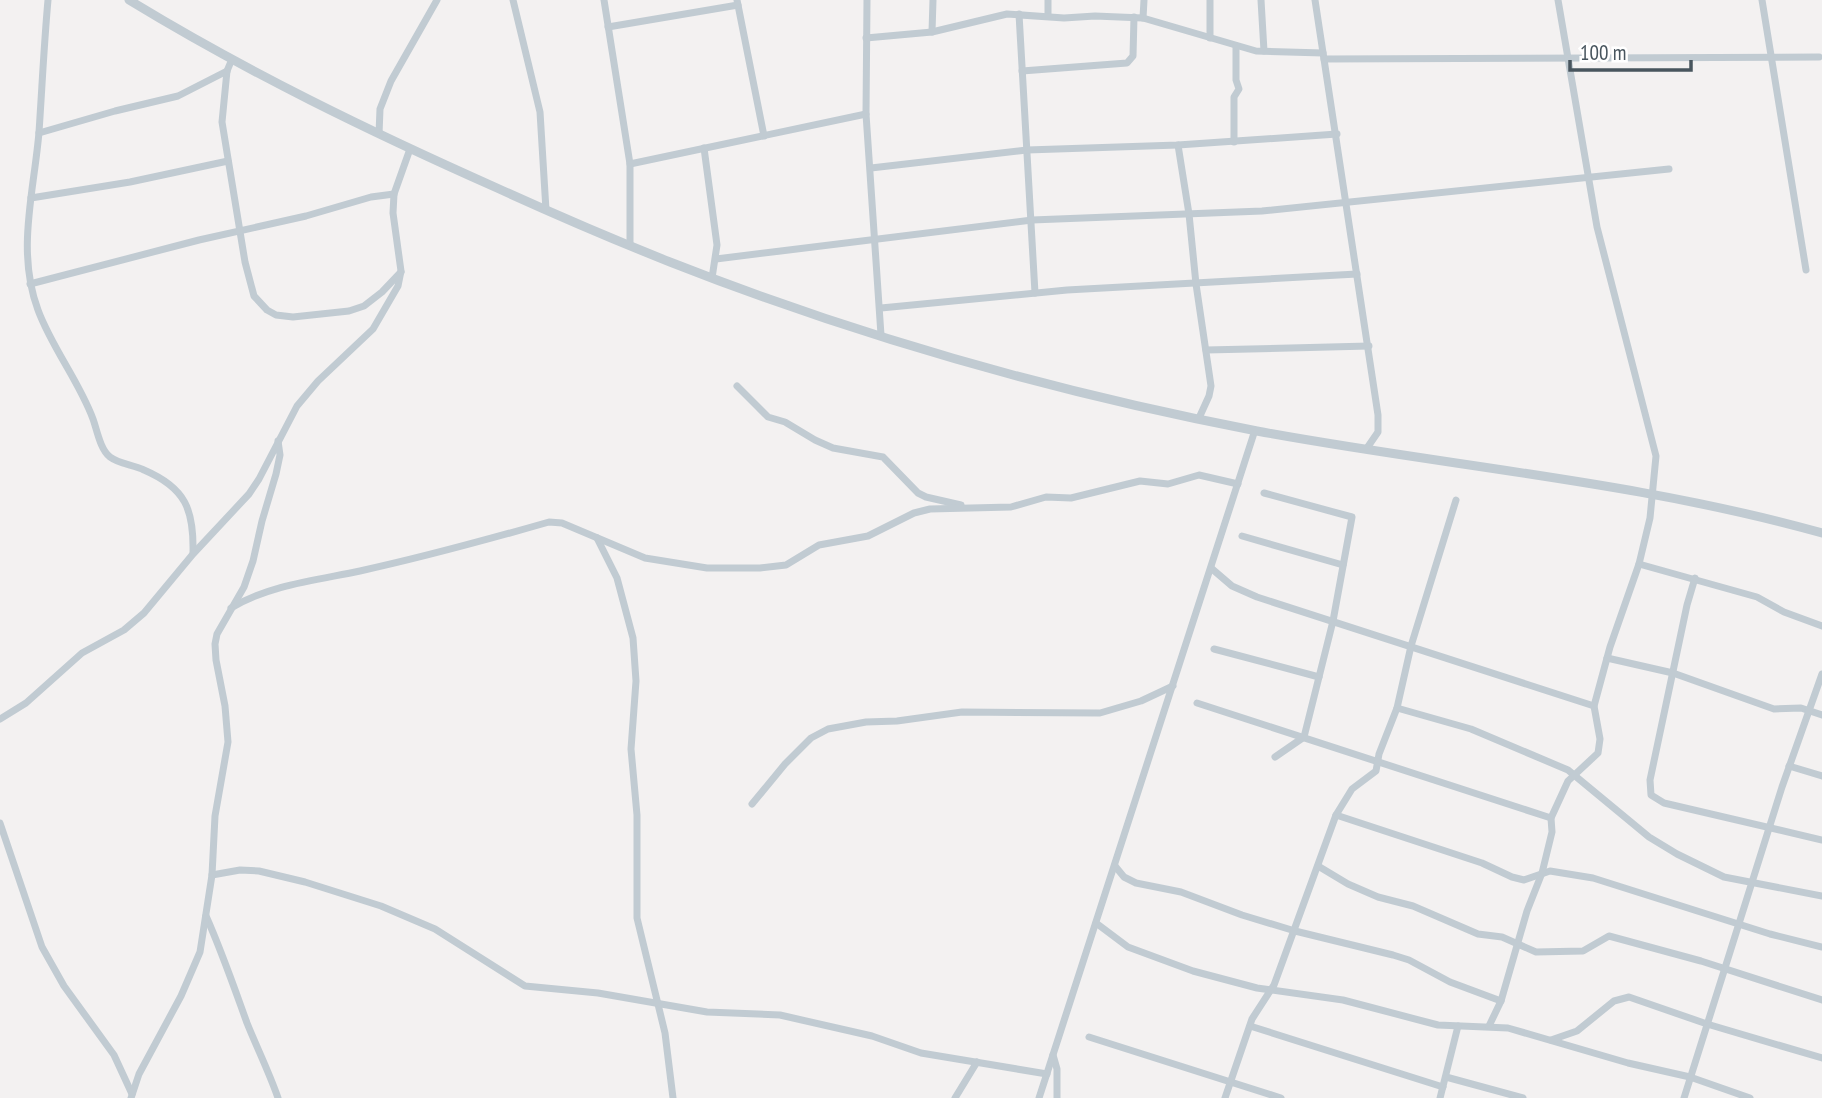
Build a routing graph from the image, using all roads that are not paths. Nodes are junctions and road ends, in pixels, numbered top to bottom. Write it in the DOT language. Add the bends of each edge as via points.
graph roads {
  1 [pos="48,0"];
  2 [pos="129,0"];
  3 [pos="438,0"];
  4 [pos="513,0"];
  5 [pos="604,0"];
  6 [pos="867,0"];
  7 [pos="933,0"];
  8 [pos="1048,0"];
  9 [pos="1144,0"];
  10 [pos="1210,0"];
  11 [pos="1261,0"];
  12 [pos="1315,0"];
  13 [pos="1558,0"];
  14 [pos="1762,0"];
  15 [pos="737,2"];
  16 [pos="1018,14"];
  17 [pos="1048,16"];
  18 [pos="1138,18"];
  19 [pos="608,27"];
  20 [pos="932,32"];
  21 [pos="866,38"];
  22 [pos="1210,38"];
  23 [pos="1236,46"];
  24 [pos="1264,51"];
  25 [pos="1324,56"];
  26 [pos="1771,57"];
  27 [pos="1819,57"];
  28 [pos="1568,58"];
  29 [pos="232,60"];
  30 [pos="227,71"];
  31 [pos="1021,71"];
  32 [pos="866,114"];
  33 [pos="39,133"];
  34 [pos="1337,134"];
  35 [pos="379,135"];
  36 [pos="764,136"];
  37 [pos="1234,142"];
  38 [pos="1178,145"];
  39 [pos="704,148"];
  40 [pos="410,149"];
  41 [pos="1027,150"];
  42 [pos="228,161"];
  43 [pos="630,164"];
  44 [pos="871,168"];
  45 [pos="1669,169"];
  46 [pos="1588,177"];
  47 [pos="394,194"];
  48 [pos="31,198"];
  49 [pos="1346,202"];
  50 [pos="546,210"];
  51 [pos="1189,214"];
  52 [pos="1032,220"];
  53 [pos="240,229"];
  54 [pos="875,240"];
  55 [pos="630,246"];
  56 [pos="716,259"];
  57 [pos="1806,270"];
  58 [pos="401,271"];
  59 [pos="1357,275"];
  60 [pos="712,278"];
  61 [pos="30,284"];
  62 [pos="1196,284"];
  63 [pos="1035,293"];
  64 [pos="881,308"];
  65 [pos="881,335"];
  66 [pos="1369,346"];
  67 [pos="1206,350"];
  68 [pos="737,386"];
  69 [pos="1199,418"];
  70 [pos="1255,430"];
  71 [pos="278,441"];
  72 [pos="1367,448"];
  73 [pos="1238,484"];
  74 [pos="1264,494"];
  75 [pos="1653,494"];
  76 [pos="1457,500"];
  77 [pos="968,507"];
  78 [pos="1822,533"];
  79 [pos="1242,536"];
  80 [pos="597,538"];
  81 [pos="193,554"];
  82 [pos="1639,564"];
  83 [pos="1343,565"];
  84 [pos="1211,568"];
  85 [pos="1695,579"];
  86 [pos="231,608"];
  87 [pos="1333,621"];
  88 [pos="1822,626"];
  89 [pos="1412,646"];
  90 [pos="1214,649"];
  91 [pos="1608,658"];
  92 [pos="1674,673"];
  93 [pos="1822,674"];
  94 [pos="1319,677"];
  95 [pos="1174,686"];
  96 [pos="1197,703"];
  97 [pos="1594,706"];
  98 [pos="1397,708"];
  99 [pos="1810,711"];
  100 [pos="1822,715"];
  101 [pos="0,719"];
  102 [pos="1303,737"];
  103 [pos="1275,757"];
  104 [pos="1378,762"];
  105 [pos="1789,766"];
  106 [pos="1574,773"];
  107 [pos="1822,776"];
  108 [pos="752,804"];
  109 [pos="1336,815"];
  110 [pos="1551,818"];
  111 [pos="0,823"];
  112 [pos="1768,829"];
  113 [pos="1822,840"];
  114 [pos="1115,866"];
  115 [pos="1318,866"];
  116 [pos="1542,873"];
  117 [pos="212,875"];
  118 [pos="1752,883"];
  119 [pos="1822,896"];
  120 [pos="205,913"];
  121 [pos="1096,923"];
  122 [pos="1739,925"];
  123 [pos="1295,930"];
  124 [pos="1518,943"];
  125 [pos="1822,947"];
  126 [pos="1725,969"];
  127 [pos="1271,991"];
  128 [pos="1822,1000"];
  129 [pos="1502,1001"];
  130 [pos="658,1002"];
  131 [pos="1707,1024"];
  132 [pos="1250,1026"];
  133 [pos="1458,1026"];
  134 [pos="1489,1026"];
  135 [pos="1089,1037"];
  136 [pos="1550,1040"];
  137 [pos="1053,1055"];
  138 [pos="1822,1058"];
  139 [pos="977,1062"];
  140 [pos="1047,1074"];
  141 [pos="1446,1077"];
  142 [pos="1690,1077"];
  143 [pos="1231,1081"];
  144 [pos="1443,1087"];
  145 [pos="132,1097"];
  146 [pos="278,1098"];
  147 [pos="674,1098"];
  148 [pos="955,1098"];
  149 [pos="1039,1098"];
  150 [pos="1057,1098"];
  151 [pos="1225,1098"];
  152 [pos="1281,1098"];
  153 [pos="1440,1098"];
  154 [pos="1523,1098"];
  155 [pos="1684,1098"];
  156 [pos="1750,1098"];
  1 -- 33 [label="street"];
  2 -- 29 [label="street"];
  3 -- 35 [label="street" via="391,81 380,109"];
  4 -- 50 [label="street" via="540,111"];
  5 -- 19 [label="street"];
  6 -- 21 [label="street"];
  7 -- 20 [label="street"];
  8 -- 17 [label="street"];
  9 -- 18 [label="street"];
  10 -- 22 [label="street"];
  11 -- 24 [label="street"];
  12 -- 25 [label="street"];
  13 -- 28 [label="street"];
  14 -- 26 [label="street"];
  15 -- 19 [label="street"];
  15 -- 36 [label="street"];
  16 -- 17 [label="street"];
  16 -- 20 [label="street"];
  16 -- 31 [label="street"];
  17 -- 18 [label="street"];
  18 -- 22 [label="street"];
  18 -- 31 [label="street" via="1133,56 1127,63"];
  19 -- 43 [label="street"];
  20 -- 21 [label="street"];
  21 -- 32 [label="street"];
  22 -- 23 [label="street"];
  23 -- 24 [label="street"];
  23 -- 37 [label="street" via="1239,89 1234,97"];
  24 -- 25 [label="street"];
  25 -- 28 [label="street"];
  25 -- 34 [label="street"];
  26 -- 27 [label="street"];
  26 -- 28 [label="street"];
  26 -- 57 [label="street"];
  28 -- 46 [label="street"];
  29 -- 30 [label="street"];
  29 -- 35 [label="street"];
  30 -- 33 [label="street" via="178,96"];
  30 -- 42 [label="street" via="222,110"];
  31 -- 41 [label="street"];
  32 -- 36 [label="street"];
  32 -- 44 [label="street"];
  33 -- 48 [label="street"];
  34 -- 37 [label="street"];
  34 -- 49 [label="street"];
  35 -- 40 [label="street"];
  36 -- 39 [label="street"];
  37 -- 38 [label="street"];
  38 -- 41 [label="street"];
  38 -- 51 [label="street"];
  39 -- 43 [label="street"];
  39 -- 56 [label="street"];
  40 -- 47 [label="street"];
  40 -- 50 [label="street"];
  41 -- 44 [label="street"];
  41 -- 52 [label="street"];
  42 -- 48 [label="street"];
  42 -- 53 [label="street"];
  43 -- 55 [label="street"];
  44 -- 54 [label="street"];
  45 -- 46 [label="street"];
  46 -- 49 [label="street"];
  46 -- 75 [label="street" via="1656,456"];
  47 -- 53 [label="street"];
  47 -- 58 [label="street"];
  48 -- 61 [label="street" via="26,244"];
  49 -- 51 [label="street"];
  49 -- 59 [label="street"];
  50 -- 55 [label="street"];
  51 -- 52 [label="street"];
  51 -- 62 [label="street"];
  52 -- 54 [label="street"];
  52 -- 63 [label="street"];
  53 -- 58 [label="street" via="254,296 276,315 293,317 364,306"];
  53 -- 61 [label="street"];
  54 -- 56 [label="street"];
  54 -- 64 [label="street"];
  55 -- 60 [label="street"];
  56 -- 60 [label="street"];
  58 -- 71 [label="street" via="398,286 373,329 318,381 297,406"];
  59 -- 62 [label="street"];
  59 -- 66 [label="street"];
  60 -- 65 [label="street"];
  61 -- 81 [label="street" via="53,345 89,409 102,447 110,457 144,469 177,490 188,503 194,527"];
  62 -- 63 [label="street"];
  62 -- 67 [label="street"];
  63 -- 64 [label="street"];
  64 -- 65 [label="street"];
  65 -- 69 [label="street" via="1030,379"];
  66 -- 67 [label="street"];
  66 -- 72 [label="street" via="1379,424 1377,436"];
  67 -- 69 [label="street" via="1211,386"];
  68 -- 77 [label="street" via="768,416 833,448 883,457 918,493"];
  69 -- 70 [label="street"];
  70 -- 72 [label="street"];
  70 -- 73 [label="street"];
  71 -- 81 [label="street" via="249,494"];
  71 -- 86 [label="street" via="280,456 253,561"];
  72 -- 75 [label="street"];
  73 -- 77 [label="street" via="1199,475 1168,484 1140,481 1071,498 1046,497 1011,507"];
  73 -- 84 [label="street"];
  74 -- 83 [label="street" via="1352,517"];
  75 -- 78 [label="street"];
  75 -- 82 [label="street"];
  76 -- 89 [label="street"];
  77 -- 80 [label="street" via="914,513 868,536 819,545 792,563 774,567 676,564 645,558"];
  79 -- 83 [label="street"];
  80 -- 86 [label="street" via="549,522 457,549 306,581"];
  80 -- 130 [label="street" via="617,578 634,646 631,749 637,816 636,905"];
  81 -- 101 [label="street" via="144,613 82,653 26,703"];
  82 -- 85 [label="street"];
  82 -- 91 [label="street"];
  83 -- 87 [label="street"];
  84 -- 87 [label="street" via="1244,592"];
  84 -- 95 [label="street"];
  85 -- 88 [label="street" via="1757,597"];
  85 -- 92 [label="street"];
  86 -- 117 [label="street" via="215,644 228,742 213,829"];
  87 -- 89 [label="street"];
  87 -- 94 [label="street"];
  89 -- 97 [label="street"];
  89 -- 98 [label="street"];
  90 -- 94 [label="street"];
  91 -- 92 [label="street"];
  91 -- 97 [label="street"];
  92 -- 99 [label="street" via="1774,709"];
  92 -- 112 [label="street" via="1650,780 1651,795 1664,803"];
  93 -- 99 [label="street"];
  94 -- 102 [label="street"];
  95 -- 108 [label="street" via="1100,713 970,711 828,729 811,738"];
  95 -- 114 [label="street"];
  96 -- 102 [label="street"];
  97 -- 106 [label="street" via="1598,753"];
  98 -- 104 [label="street"];
  98 -- 106 [label="street" via="1471,729"];
  99 -- 100 [label="street"];
  99 -- 105 [label="street"];
  102 -- 103 [label="street"];
  102 -- 104 [label="street"];
  104 -- 109 [label="street" via="1376,771 1352,789"];
  104 -- 110 [label="street"];
  105 -- 107 [label="street"];
  105 -- 112 [label="street"];
  106 -- 110 [label="street"];
  106 -- 118 [label="street" via="1677,854 1724,877"];
  109 -- 115 [label="street"];
  109 -- 116 [label="street" via="1512,877 1524,880"];
  110 -- 116 [label="street"];
  111 -- 145 [label="street" via="42,947 114,1055"];
  112 -- 113 [label="street"];
  112 -- 118 [label="street"];
  114 -- 121 [label="street"];
  114 -- 123 [label="street" via="1136,883 1199,897"];
  115 -- 123 [label="street"];
  115 -- 124 [label="street" via="1377,897 1413,906 1478,934"];
  116 -- 122 [label="street" via="1593,878"];
  116 -- 124 [label="street"];
  117 -- 120 [label="street"];
  117 -- 130 [label="street" via="259,871 381,906 435,929 525,986"];
  118 -- 119 [label="street"];
  118 -- 122 [label="street"];
  120 -- 145 [label="street" via="197,962 139,1074"];
  120 -- 146 [label="street"];
  121 -- 127 [label="street" via="1134,950"];
  121 -- 137 [label="street"];
  122 -- 125 [label="street"];
  122 -- 126 [label="street"];
  123 -- 127 [label="street"];
  123 -- 129 [label="street" via="1409,960"];
  124 -- 126 [label="street" via="1536,952 1575,952 1592,948 1609,936"];
  124 -- 129 [label="street"];
  126 -- 128 [label="street"];
  126 -- 131 [label="street"];
  127 -- 132 [label="street"];
  127 -- 133 [label="street" via="1343,1000 1428,1023"];
  129 -- 134 [label="street"];
  130 -- 139 [label="street" via="716,1013 780,1015 872,1036 921,1053"];
  130 -- 147 [label="street"];
  131 -- 136 [label="street" via="1622,997 1577,1031"];
  131 -- 138 [label="street"];
  131 -- 142 [label="street"];
  132 -- 143 [label="street"];
  132 -- 144 [label="street"];
  133 -- 134 [label="street"];
  133 -- 141 [label="street"];
  134 -- 136 [label="street"];
  135 -- 143 [label="street"];
  136 -- 142 [label="street"];
  137 -- 140 [label="street"];
  137 -- 150 [label="street"];
  139 -- 140 [label="street"];
  139 -- 148 [label="street"];
  140 -- 149 [label="street"];
  141 -- 144 [label="street"];
  141 -- 154 [label="street"];
  142 -- 155 [label="street"];
  142 -- 156 [label="street"];
  143 -- 151 [label="street"];
  143 -- 152 [label="street"];
  144 -- 153 [label="street"];
}
